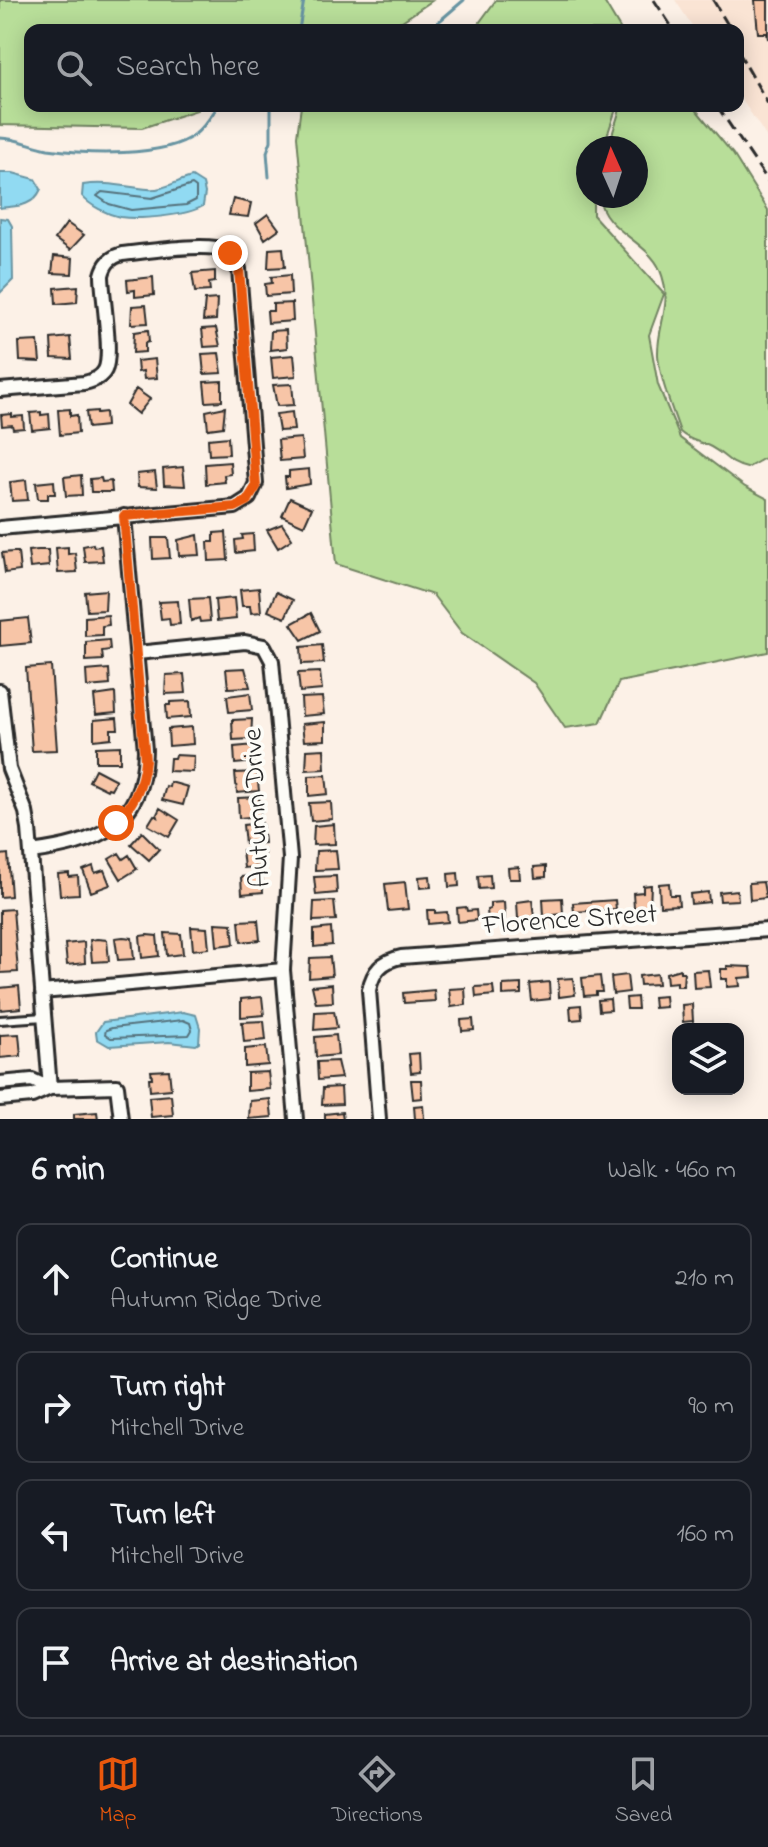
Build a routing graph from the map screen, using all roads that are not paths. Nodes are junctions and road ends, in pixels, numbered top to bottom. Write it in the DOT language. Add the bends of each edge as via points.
graph roads {
  1 [pos="0,390"];
  2 [pos="124,516"];
  3 [pos="0,528"];
  4 [pos="137,653"];
  5 [pos="0,691"];
  6 [pos="31,852"];
  7 [pos="768,930"];
  8 [pos="283,970"];
  9 [pos="42,992"];
  10 [pos="44,1017"];
  11 [pos="0,1020"];
  12 [pos="0,1083"];
  13 [pos="50,1088"];
  14 [pos="0,1099"];
  15 [pos="121,1119"];
  16 [pos="296,1119"];
  17 [pos="379,1119"];
  1 -- 2 [label="street" via="84,383 103,373 108,357 102,275 114,257 215,247 230,253 239,269 254,491 235,507"];
  2 -- 3 [label="street"];
  2 -- 4 [label="street"];
  4 -- 6 [label="street" via="145,750 135,797 116,823 98,836 65,848"];
  4 -- 8 [label="street, Autumn Drive" via="245,642 264,646 272,661 290,858"];
  5 -- 6 [label="street" via="9,769 26,812"];
  6 -- 9 [label="street"];
  7 -- 17 [label="street, Florence Street" via="387,961 371,979 369,990"];
  8 -- 9 [label="street"];
  8 -- 16 [label="street, Autumn Drive"];
  9 -- 10 [label="street"];
  10 -- 11 [label="lane"];
  10 -- 13 [label="street"];
  12 -- 13 [label="street" via="32,1080"];
  13 -- 14 [label="street"];
  13 -- 15 [label="street" via="117,1086"];
}
